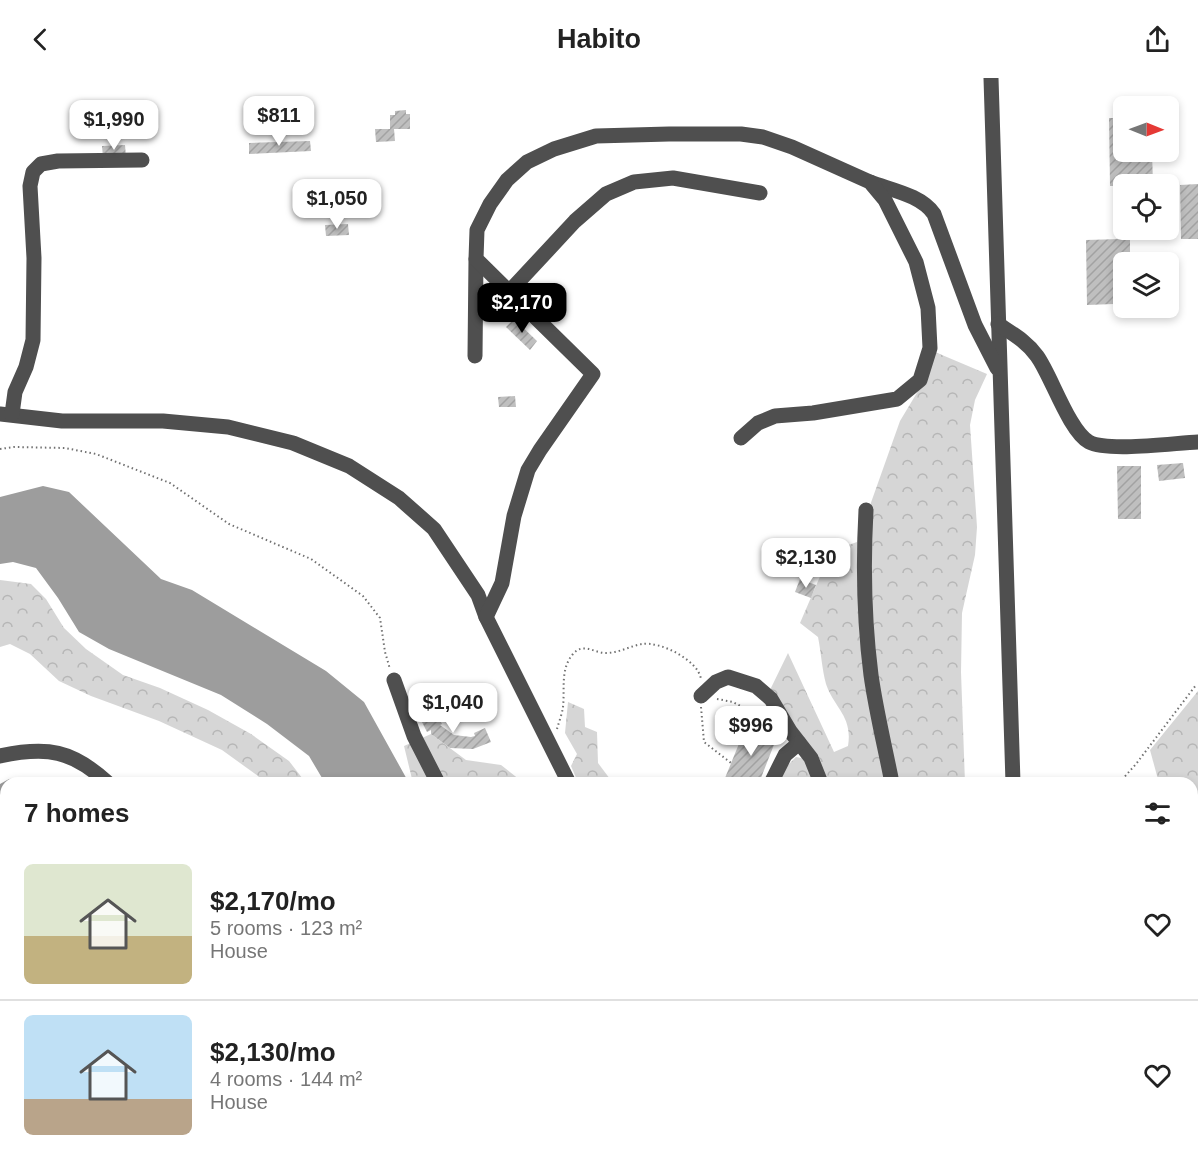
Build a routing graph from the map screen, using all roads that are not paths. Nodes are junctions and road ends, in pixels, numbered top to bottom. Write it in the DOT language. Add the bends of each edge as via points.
graph roads {
  1 [pos="991,78"];
  2 [pos="142,160"];
  3 [pos="870,182"];
  4 [pos="760,193"];
  5 [pos="919,200"];
  6 [pos="893,216"];
  7 [pos="476,259"];
  8 [pos="509,292"];
  9 [pos="998,324"];
  10 [pos="475,356"];
  11 [pos="999,374"];
  12 [pos="6,414"];
  13 [pos="741,438"];
  14 [pos="1198,442"];
  15 [pos="866,510"];
  16 [pos="486,617"];
  17 [pos="394,680"];
  18 [pos="701,696"];
  19 [pos="799,743"];
  20 [pos="0,756"];
  21 [pos="102,777"];
  22 [pos="435,777"];
  23 [pos="566,777"];
  24 [pos="774,777"];
  25 [pos="819,777"];
  26 [pos="891,777"];
  27 [pos="1012,777"];
  1 -- 9 [label="street"];
  2 -- 12 [label="street" via="58,161 41,164 33,172 33,340"];
  3 -- 5 [label="street"];
  3 -- 6 [label="street"];
  3 -- 7 [label="street" via="763,137 597,136 554,148 527,162 507,180 477,230"];
  4 -- 8 [label="street" via="673,178 634,182 606,194 575,221"];
  5 -- 6 [label="street" via="897,206"];
  5 -- 11 [label="street" via="934,214 975,325"];
  6 -- 13 [label="street" via="916,262 928,308 930,348 920,380 897,399 776,416 758,423"];
  7 -- 8 [label="street"];
  7 -- 10 [label="street"];
  8 -- 16 [label="street" via="594,374 528,470 514,516 502,583"];
  9 -- 11 [label="street"];
  9 -- 14 [label="street" via="1026,342 1039,358 1075,426 1088,441 1109,446"];
  11 -- 27 [label="street"];
  12 -- 16 [label="street" via="62,421 228,427 293,442 349,466 399,498 434,528 477,595"];
  15 -- 26 [label="street" via="863,558 867,629"];
  16 -- 23 [label="street"];
  17 -- 22 [label="street" via="414,736"];
  18 -- 19 [label="street" via="728,677 756,686 771,699"];
  19 -- 24 [label="street" via="785,755"];
  19 -- 25 [label="street"];
  20 -- 21 [label="street" via="33,750 62,753 90,766"];
}
